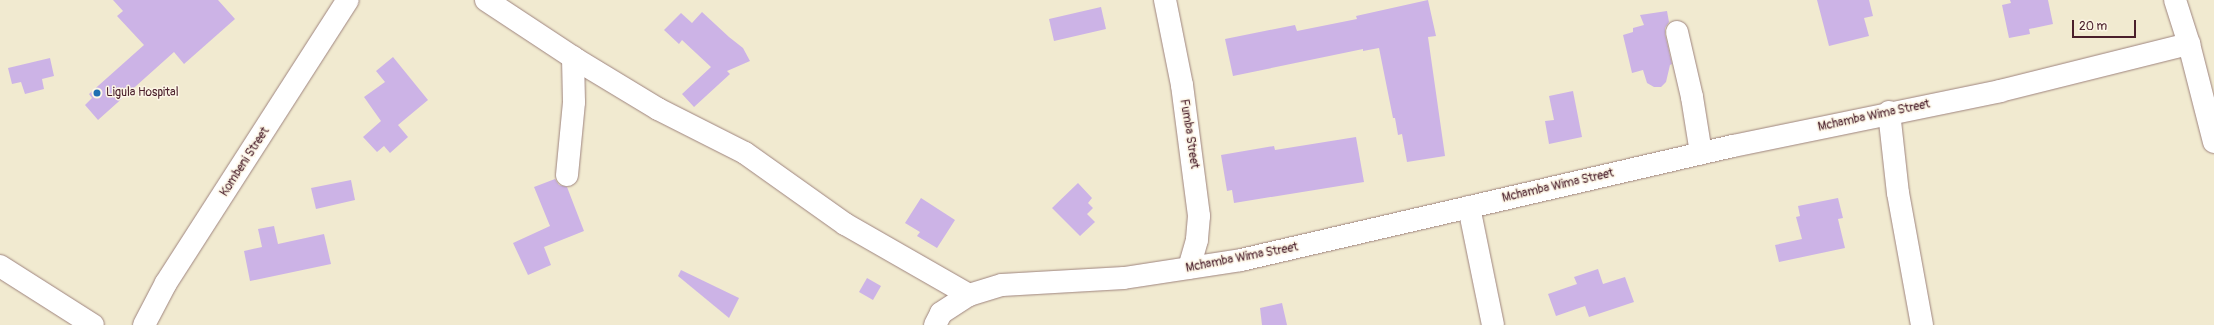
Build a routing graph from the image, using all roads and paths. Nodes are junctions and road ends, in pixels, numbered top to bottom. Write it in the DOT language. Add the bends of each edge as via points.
graph roads {
  1 [pos="348,0"];
  2 [pos="486,0"];
  3 [pos="1166,0"];
  4 [pos="2175,0"];
  5 [pos="1677,32"];
  6 [pos="2189,44"];
  7 [pos="573,57"];
  8 [pos="1889,112"];
  9 [pos="2213,133"];
  10 [pos="1701,153"];
  11 [pos="567,175"];
  12 [pos="1469,207"];
  13 [pos="0,266"];
  14 [pos="1189,268"];
  15 [pos="969,295"];
  16 [pos="93,325"];
  17 [pos="144,325"];
  18 [pos="936,325"];
  19 [pos="1493,325"];
  20 [pos="1922,325"];
  1 -- 17 [label="street, Kombeni Street" via="166,283"];
  2 -- 7 [label="street"];
  3 -- 14 [label="street, Fumba Street" via="1183,93 1199,216 1197,240"];
  4 -- 6 [label="street"];
  5 -- 10 [label="street" via="1692,97"];
  6 -- 8 [label="street, Mchamba Wima Street" via="2000,91"];
  6 -- 9 [label="street"];
  7 -- 11 [label="street" via="574,102"];
  7 -- 15 [label="street" via="658,109 745,153 845,224"];
  8 -- 10 [label="street, Mchamba Wima Street"];
  8 -- 20 [label="street" via="1898,193"];
  10 -- 12 [label="street, Mchamba Wima Street"];
  12 -- 14 [label="street, Mchamba Wima Street" via="1241,260"];
  12 -- 19 [label="street"];
  13 -- 16 [label="street"];
  14 -- 15 [label="street, Mchamba Wima Street" via="1124,278 1002,285"];
  15 -- 18 [label="street, Mchamba Wima Street" via="942,313"];
}
